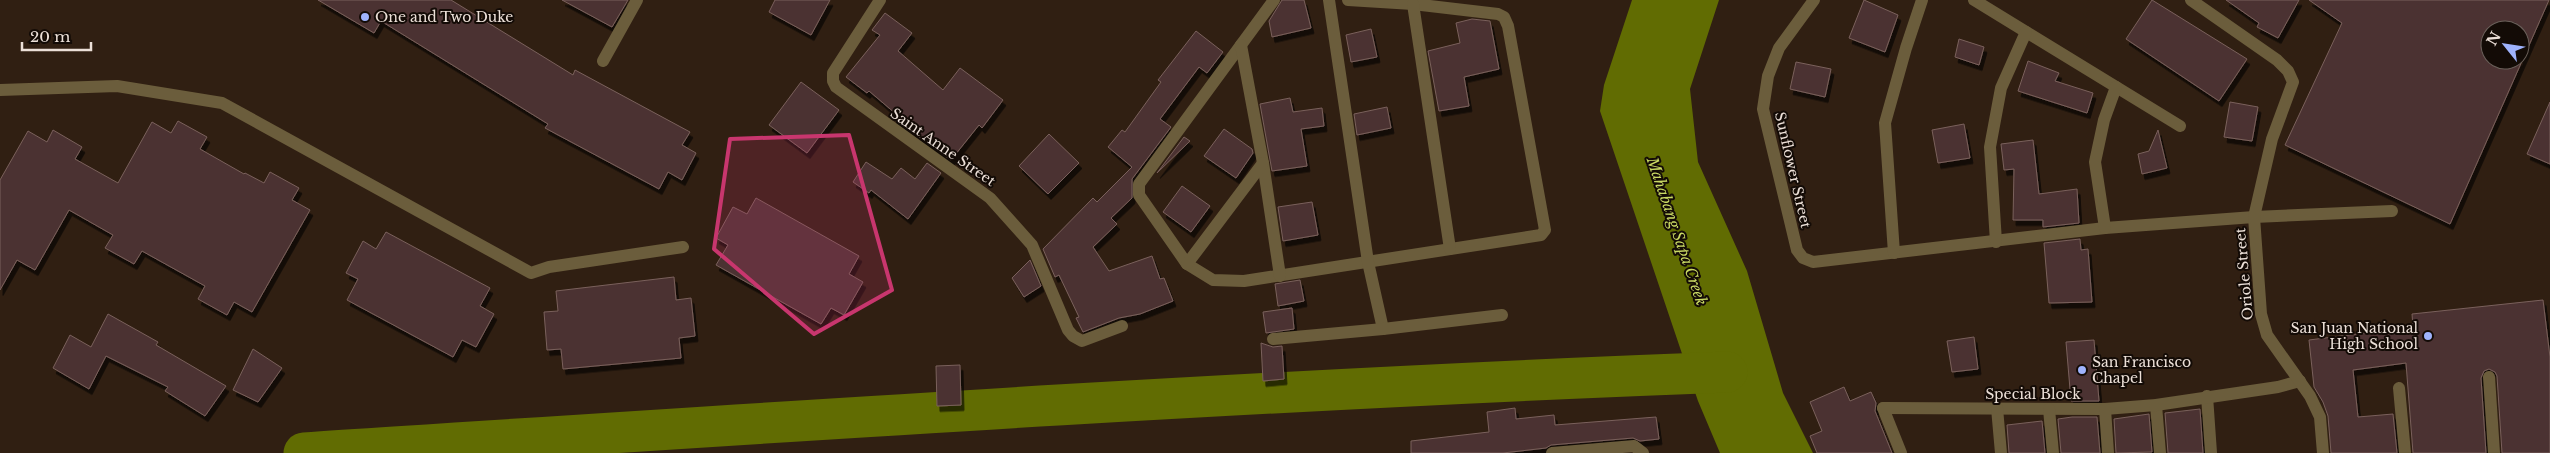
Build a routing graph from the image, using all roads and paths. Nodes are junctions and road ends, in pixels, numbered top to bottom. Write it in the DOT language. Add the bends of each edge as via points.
graph roads {
  1 [pos="637,0"];
  2 [pos="880,0"];
  3 [pos="1274,0"];
  4 [pos="1329,0"];
  5 [pos="1348,0"];
  6 [pos="1814,0"];
  7 [pos="1922,0"];
  8 [pos="1974,0"];
  9 [pos="2190,0"];
  10 [pos="1413,4"];
  11 [pos="2026,32"];
  12 [pos="1241,45"];
  13 [pos="604,61"];
  14 [pos="2116,87"];
  15 [pos="0,90"];
  16 [pos="2180,126"];
  17 [pos="1263,163"];
  18 [pos="2392,212"];
  19 [pos="2254,217"];
  20 [pos="2105,228"];
  21 [pos="1996,242"];
  22 [pos="683,247"];
  23 [pos="1450,249"];
  24 [pos="1894,253"];
  25 [pos="1368,262"];
  26 [pos="1187,264"];
  27 [pos="1280,276"];
  28 [pos="1502,315"];
  29 [pos="1122,326"];
  30 [pos="1383,329"];
  31 [pos="1273,339"];
  32 [pos="2489,377"];
  33 [pos="2300,381"];
  34 [pos="2399,388"];
  35 [pos="2207,396"];
  36 [pos="2156,404"];
  37 [pos="1997,408"];
  38 [pos="2049,409"];
  39 [pos="2105,409"];
  40 [pos="1638,450"];
  41 [pos="1580,452"];
  42 [pos="1552,453"];
  43 [pos="1901,453"];
  44 [pos="2001,453"];
  45 [pos="2053,453"];
  46 [pos="2108,453"];
  47 [pos="2160,453"];
  48 [pos="2211,453"];
  49 [pos="2323,453"];
  50 [pos="2405,453"];
  51 [pos="2494,453"];
  1 -- 13 [label="street"];
  2 -- 29 [label="street, Saint Anne Street" via="833,73 836,88 990,198 1032,246 1073,336 1082,340"];
  3 -- 12 [label="street"];
  4 -- 25 [label="street"];
  5 -- 10 [label="street"];
  6 -- 24 [label="street, Sunflower Street" via="1779,48 1768,76 1763,109 1797,250 1803,258 1813,262"];
  7 -- 24 [label="street" via="1885,123"];
  8 -- 11 [label="street"];
  9 -- 19 [label="street, Oriole Street" via="2277,60 2293,82 2272,139"];
  10 -- 23 [label="street"];
  10 -- 23 [label="street" via="1504,17 1545,230 1541,235"];
  11 -- 14 [label="street"];
  11 -- 21 [label="street" via="2001,88 1990,147"];
  12 -- 17 [label="street"];
  12 -- 26 [label="street" via="1139,184 1139,195"];
  14 -- 16 [label="street"];
  14 -- 20 [label="street" via="2104,120 2095,162"];
  15 -- 22 [label="street" via="118,86 222,103 531,273 549,267"];
  17 -- 26 [label="street"];
  17 -- 27 [label="street"];
  18 -- 19 [label="street"];
  19 -- 20 [label="street"];
  19 -- 33 [label="street, Oriole Street" via="2261,314 2267,335"];
  20 -- 21 [label="street"];
  21 -- 24 [label="street"];
  23 -- 25 [label="street"];
  25 -- 27 [label="street"];
  25 -- 30 [label="street"];
  26 -- 27 [label="street" via="1213,280 1244,281"];
  28 -- 30 [label="street"];
  30 -- 31 [label="street"];
  32 -- 51 [label="street"];
  33 -- 35 [label="street, Special Block"];
  33 -- 49 [label="street, Oriole Street" via="2320,417"];
  34 -- 50 [label="street"];
  35 -- 36 [label="street, Special Block"];
  35 -- 48 [label="street"];
  36 -- 39 [label="street, Special Block"];
  36 -- 47 [label="street"];
  37 -- 38 [label="street, Special Block"];
  37 -- 43 [label="street, Special Block" via="1883,408"];
  37 -- 44 [label="street"];
  38 -- 39 [label="street, Special Block"];
  38 -- 45 [label="street"];
  39 -- 46 [label="street"];
  40 -- 41 [label="street"];
  41 -- 42 [label="street"];
}
